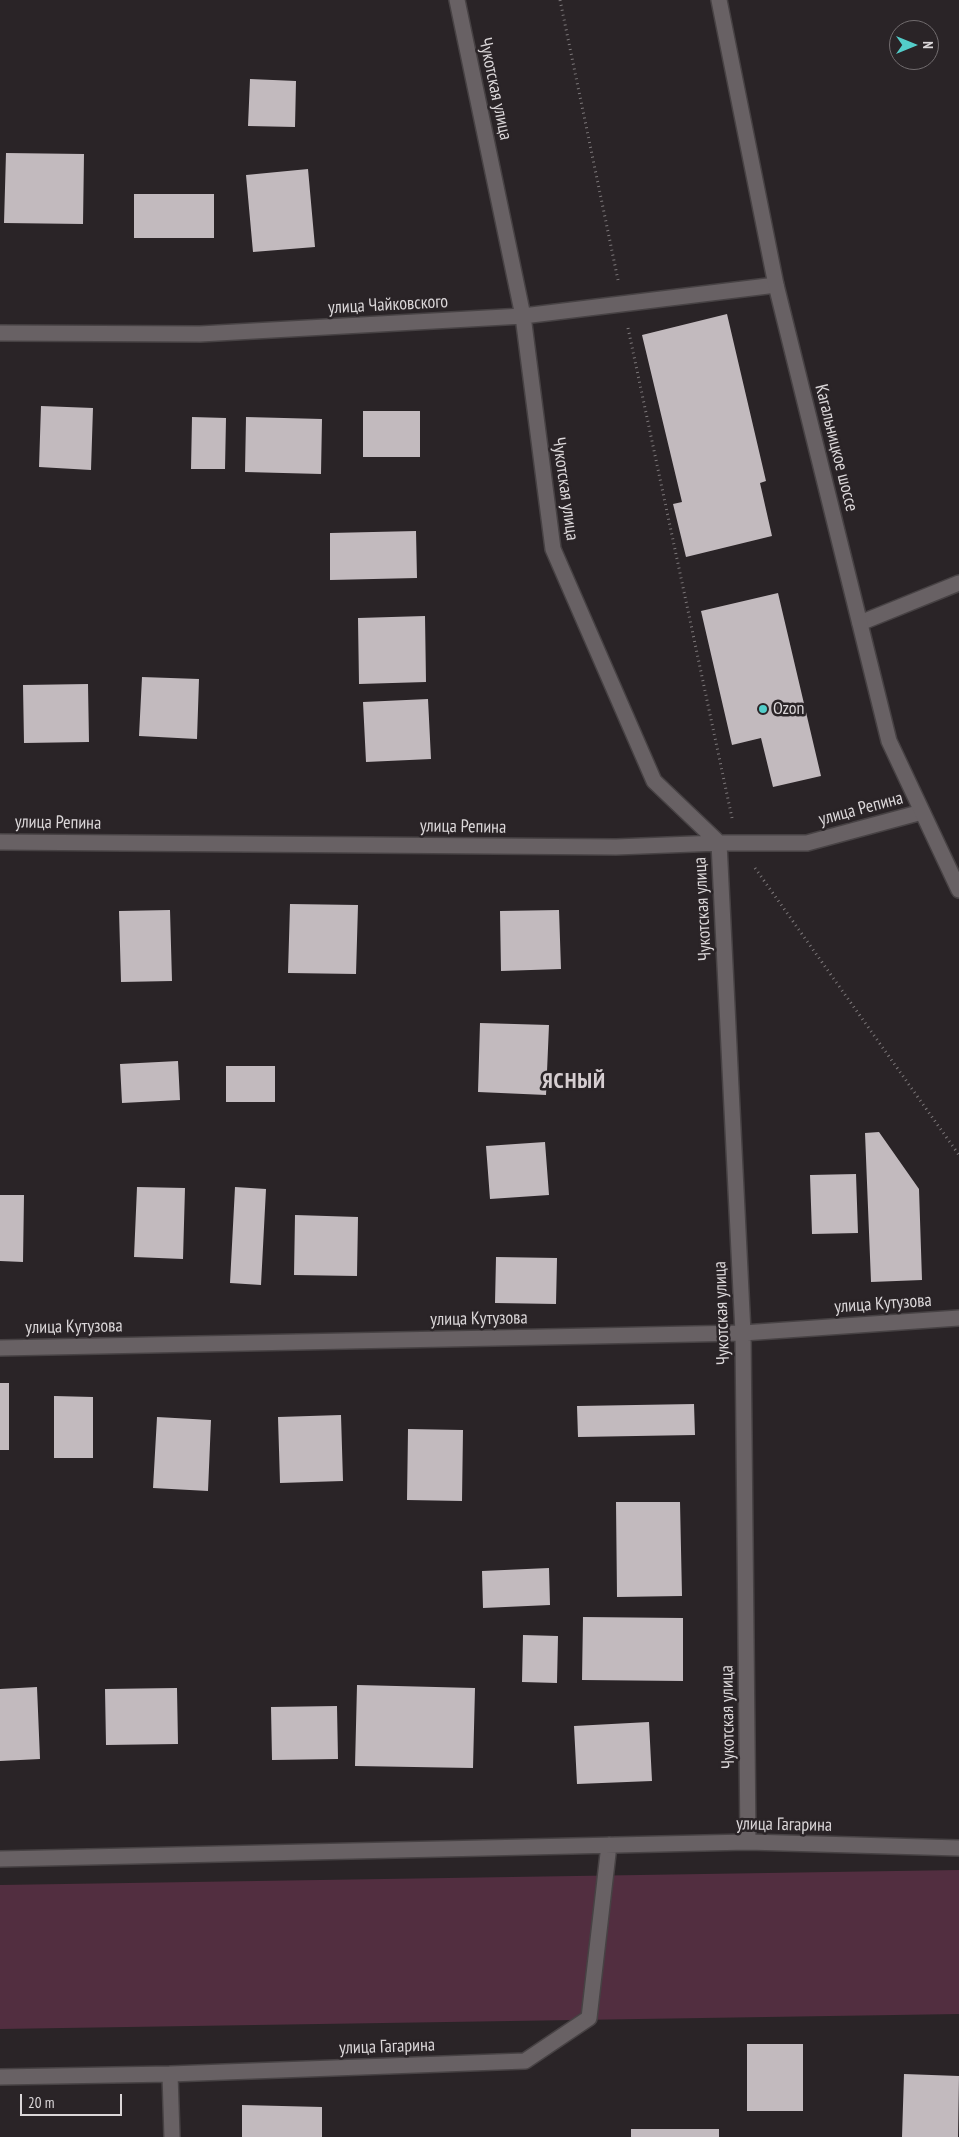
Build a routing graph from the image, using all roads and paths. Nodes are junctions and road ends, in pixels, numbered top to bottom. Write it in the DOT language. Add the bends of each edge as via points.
graph roads {
  1 [pos="457,0"];
  2 [pos="560,0"];
  3 [pos="719,0"];
  4 [pos="776,285"];
  5 [pos="623,306"];
  6 [pos="523,316"];
  7 [pos="0,333"];
  8 [pos="959,583"];
  9 [pos="860,623"];
  10 [pos="922,812"];
  11 [pos="0,842"];
  12 [pos="719,843"];
  13 [pos="737,843"];
  14 [pos="959,890"];
  15 [pos="959,1155"];
  16 [pos="959,1318"];
  17 [pos="743,1333"];
  18 [pos="0,1348"];
  19 [pos="748,1842"];
  20 [pos="609,1845"];
  21 [pos="959,1848"];
  22 [pos="0,1859"];
  23 [pos="170,2074"];
  24 [pos="0,2077"];
  25 [pos="172,2137"];
  1 -- 6 [label="street, Чукотская улица"];
  2 -- 5 [label="path"];
  3 -- 4 [label="street, Кагальницкое шоссе"];
  4 -- 5 [label="street, улица Чайковского"];
  4 -- 9 [label="street, Кагальницкое шоссе"];
  5 -- 6 [label="street, улица Чайковского"];
  5 -- 13 [label="path"];
  6 -- 7 [label="street, улица Чайковского" via="200,334"];
  6 -- 12 [label="street, Чукотская улица" via="553,549 654,781"];
  8 -- 9 [label="street"];
  9 -- 10 [label="street, Кагальницкое шоссе" via="888,741"];
  10 -- 13 [label="street, улица Репина" via="807,843"];
  10 -- 14 [label="street, Кагальницкое шоссе"];
  11 -- 12 [label="street, улица Репина" via="606,847"];
  12 -- 13 [label="street, улица Репина"];
  12 -- 17 [label="street, Чукотская улица"];
  13 -- 15 [label="path"];
  16 -- 17 [label="street, улица Кутузова"];
  17 -- 18 [label="street, улица Кутузова"];
  17 -- 19 [label="street, Чукотская улица"];
  19 -- 20 [label="street, улица Гагарина"];
  19 -- 21 [label="street, улица Гагарина"];
  20 -- 22 [label="street, улица Гагарина"];
  20 -- 23 [label="street, улица Гагарина" via="589,2018 525,2061"];
  23 -- 24 [label="street, улица Гагарина"];
  23 -- 25 [label="street"];
}
